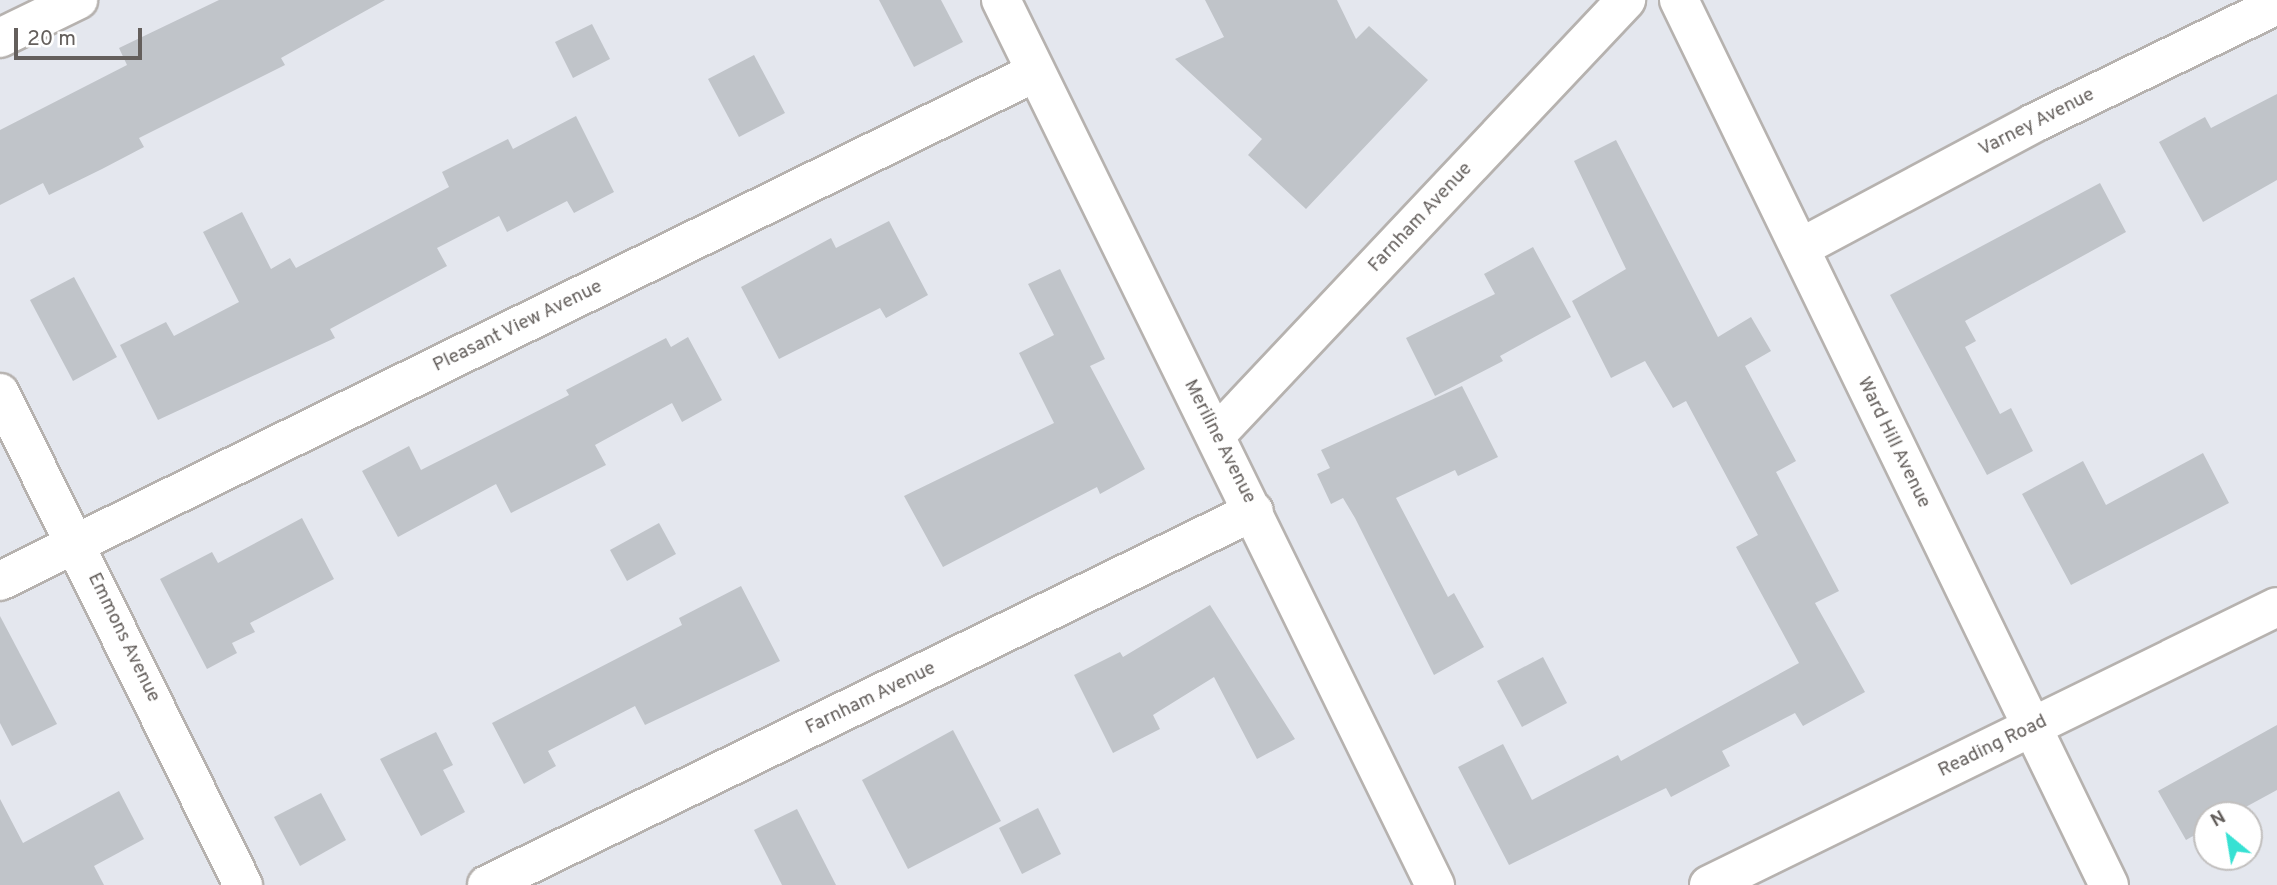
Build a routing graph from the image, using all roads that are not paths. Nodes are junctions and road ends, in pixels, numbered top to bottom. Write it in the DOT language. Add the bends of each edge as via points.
graph roads {
  1 [pos="78,0"];
  2 [pos="1001,0"];
  3 [pos="1626,0"];
  4 [pos="1679,0"];
  5 [pos="2277,5"];
  6 [pos="0,38"];
  7 [pos="1036,72"];
  8 [pos="1800,248"];
  9 [pos="0,393"];
  10 [pos="1216,435"];
  11 [pos="1254,511"];
  12 [pos="76,544"];
  13 [pos="0,581"];
  14 [pos="2277,607"];
  15 [pos="2031,728"];
  16 [pos="243,885"];
  17 [pos="487,885"];
  18 [pos="1435,885"];
  19 [pos="1709,885"];
  20 [pos="2109,885"];
  1 -- 6 [label="street"];
  2 -- 7 [label="street, Meriline Avenue"];
  3 -- 10 [label="street, Farnham Avenue"];
  4 -- 8 [label="street, Ward Hill Avenue"];
  5 -- 8 [label="street, Varney Avenue" via="2034,123"];
  7 -- 10 [label="street, Meriline Avenue"];
  7 -- 12 [label="street, Pleasant View Avenue"];
  8 -- 15 [label="street, Ward Hill Avenue"];
  9 -- 12 [label="street, Emmons Avenue"];
  10 -- 11 [label="street, Meriline Avenue"];
  11 -- 17 [label="street, Farnham Avenue"];
  11 -- 18 [label="street, Meriline Avenue"];
  12 -- 13 [label="street, Pleasant View Avenue"];
  12 -- 16 [label="street, Emmons Avenue"];
  14 -- 15 [label="street, Reading Road"];
  15 -- 19 [label="street, Reading Road"];
  15 -- 20 [label="street, Ward Hill Avenue"];
}
